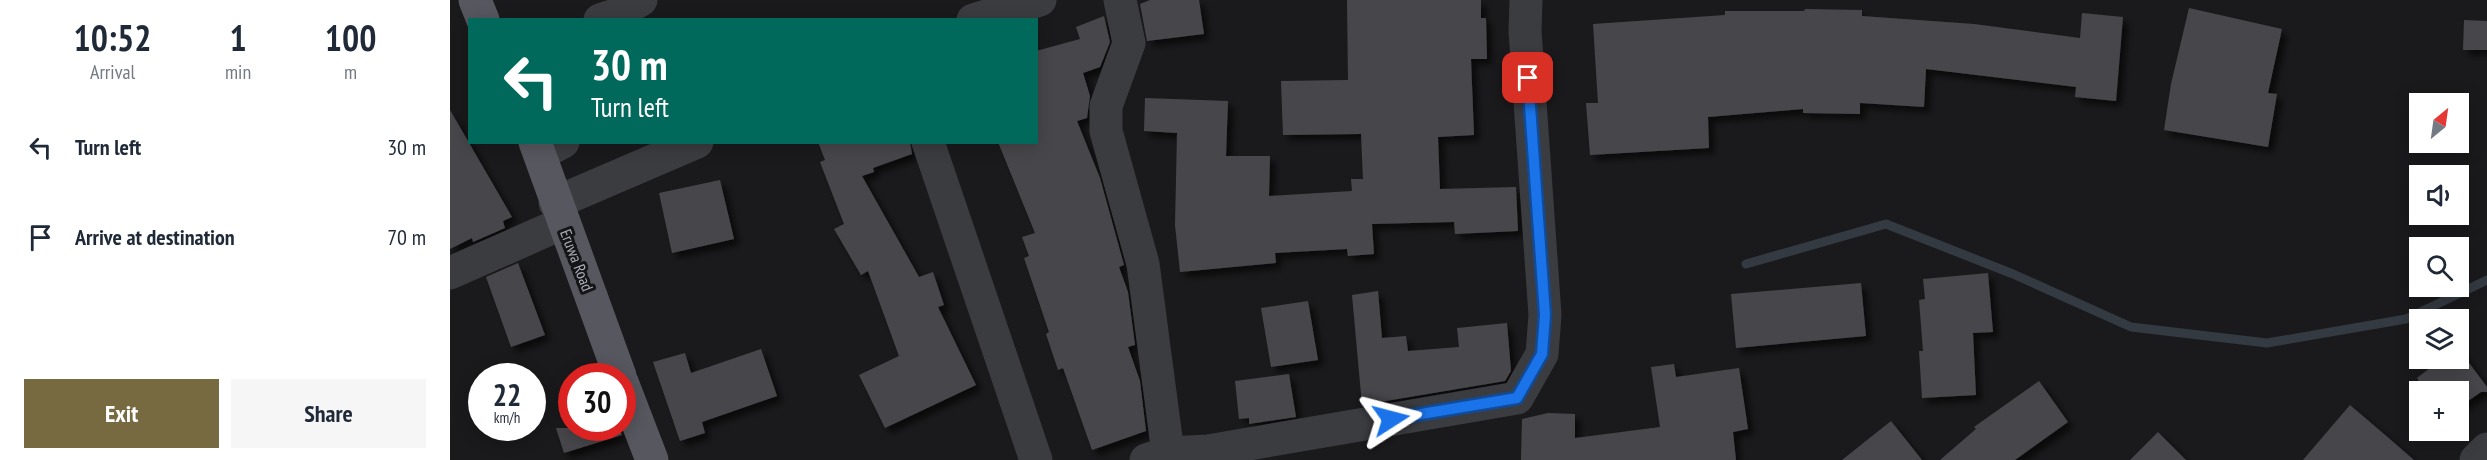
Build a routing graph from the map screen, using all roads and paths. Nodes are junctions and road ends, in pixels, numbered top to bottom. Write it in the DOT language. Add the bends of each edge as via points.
graph roads {
  1 [pos="475,0"];
  2 [pos="1040,0"];
  3 [pos="1120,0"];
  4 [pos="1526,0"];
  5 [pos="482,18"];
  6 [pos="980,18"];
  7 [pos="693,144"];
  8 [pos="929,144"];
  9 [pos="546,146"];
  10 [pos="559,213"];
  11 [pos="450,273"];
  12 [pos="615,363"];
  13 [pos="636,418"];
  14 [pos="2487,449"];
  15 [pos="1157,457"];
  16 [pos="652,460"];
  17 [pos="1035,460"];
  18 [pos="2476,460"];
  1 -- 5 [label="main road"];
  2 -- 6 [label="street"];
  3 -- 15 [label="street" via="1129,43 1106,106 1106,131 1143,264"];
  4 -- 15 [label="street" via="1545,315 1542,354 1517,398"];
  7 -- 10 [label="street"];
  8 -- 17 [label="street"];
  9 -- 10 [label="main road, Eruwa Road"];
  10 -- 11 [label="street"];
  10 -- 12 [label="main road, Eruwa Road"];
  13 -- 16 [label="main road"];
  14 -- 18 [label="street"];
}
